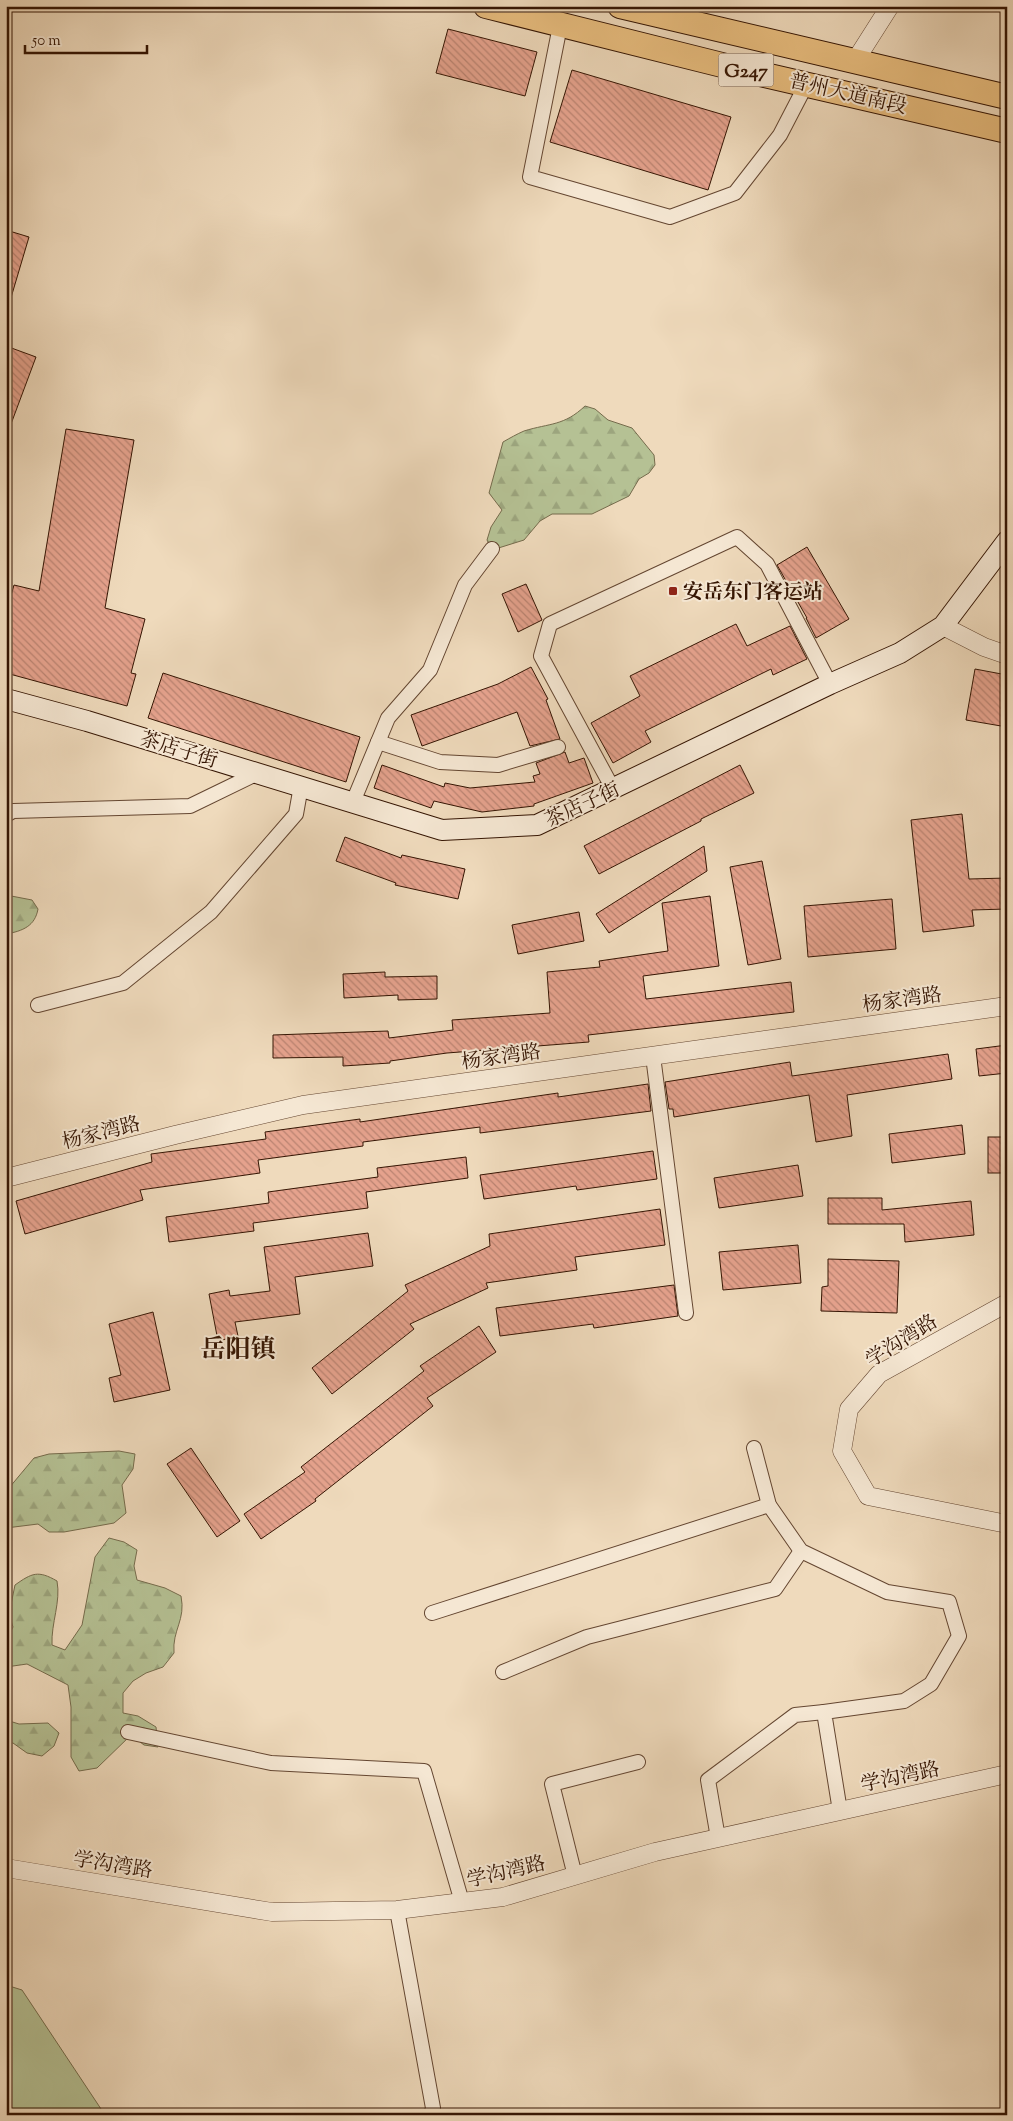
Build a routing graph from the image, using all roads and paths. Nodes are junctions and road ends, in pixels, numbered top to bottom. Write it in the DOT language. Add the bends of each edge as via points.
graph roads {
  1 [pos="486,6"];
  2 [pos="620,6"];
  3 [pos="890,6"];
  4 [pos="560,26"];
  5 [pos="855,60"];
  6 [pos="807,83"];
  7 [pos="1007,97"];
  8 [pos="1007,131"];
  9 [pos="1007,540"];
  10 [pos="492,549"];
  11 [pos="943,626"];
  12 [pos="1007,655"];
  13 [pos="830,684"];
  14 [pos="6,699"];
  15 [pos="378,742"];
  16 [pos="558,747"];
  17 [pos="258,773"];
  18 [pos="301,786"];
  19 [pos="613,789"];
  20 [pos="353,802"];
  21 [pos="6,815"];
  22 [pos="38,1005"];
  23 [pos="1007,1006"];
  24 [pos="653,1056"];
  25 [pos="6,1178"];
  26 [pos="1007,1303"];
  27 [pos="686,1313"];
  28 [pos="754,1448"];
  29 [pos="769,1505"];
  30 [pos="1007,1524"];
  31 [pos="801,1551"];
  32 [pos="432,1613"];
  33 [pos="503,1672"];
  34 [pos="824,1712"];
  35 [pos="128,1732"];
  36 [pos="638,1762"];
  37 [pos="1007,1774"];
  38 [pos="840,1811"];
  39 [pos="718,1838"];
  40 [pos="6,1868"];
  41 [pos="575,1876"];
  42 [pos="462,1902"];
  43 [pos="398,1910"];
  44 [pos="432,2115"];
  1 -- 4 [label="highway, 普州大道南段 / G247"];
  2 -- 5 [label="highway, 普州大道南段 / G247"];
  3 -- 5 [label="street"];
  4 -- 6 [label="highway, 普州大道南段 / G247"];
  4 -- 6 [label="street" via="530,177 670,217 735,193 780,135"];
  5 -- 7 [label="highway, 普州大道南段 / G247"];
  6 -- 8 [label="highway, 普州大道南段 / G247"];
  9 -- 11 [label="main road, 茶店子街"];
  10 -- 15 [label="street" via="465,585 430,670 388,718"];
  11 -- 12 [label="street"];
  11 -- 13 [label="main road, 茶店子街" via="900,653"];
  13 -- 19 [label="main road, 茶店子街"];
  13 -- 19 [label="street" via="767,564 737,537 550,624 541,656"];
  14 -- 17 [label="main road, 茶店子街"];
  15 -- 16 [label="street" via="440,762 498,765"];
  15 -- 20 [label="street"];
  17 -- 18 [label="main road, 茶店子街"];
  17 -- 21 [label="street" via="190,806 13,811"];
  18 -- 20 [label="main road, 茶店子街"];
  18 -- 22 [label="street" via="296,814 211,912 123,983"];
  19 -- 20 [label="main road, 茶店子街" via="537,825 442,830"];
  23 -- 24 [label="street, 杨家湾路"];
  24 -- 25 [label="street, 杨家湾路" via="303,1105"];
  24 -- 27 [label="street"];
  26 -- 30 [label="street, 学沟湾路" via="879,1374 849,1409 842,1452 868,1496"];
  28 -- 29 [label="street"];
  29 -- 31 [label="street"];
  29 -- 32 [label="street"];
  31 -- 33 [label="street" via="775,1589 588,1637"];
  31 -- 34 [label="street" via="887,1592 949,1602 959,1636 931,1684 904,1701"];
  34 -- 38 [label="street"];
  34 -- 39 [label="street" via="795,1715 708,1780"];
  35 -- 42 [label="street" via="271,1763 424,1771"];
  36 -- 41 [label="street" via="552,1784"];
  37 -- 38 [label="street, 学沟湾路"];
  38 -- 39 [label="street, 学沟湾路"];
  39 -- 41 [label="street, 学沟湾路" via="655,1852"];
  40 -- 43 [label="street, 学沟湾路" via="272,1912"];
  41 -- 42 [label="street, 学沟湾路" via="503,1898"];
  42 -- 43 [label="street, 学沟湾路"];
  43 -- 44 [label="street"];
}
